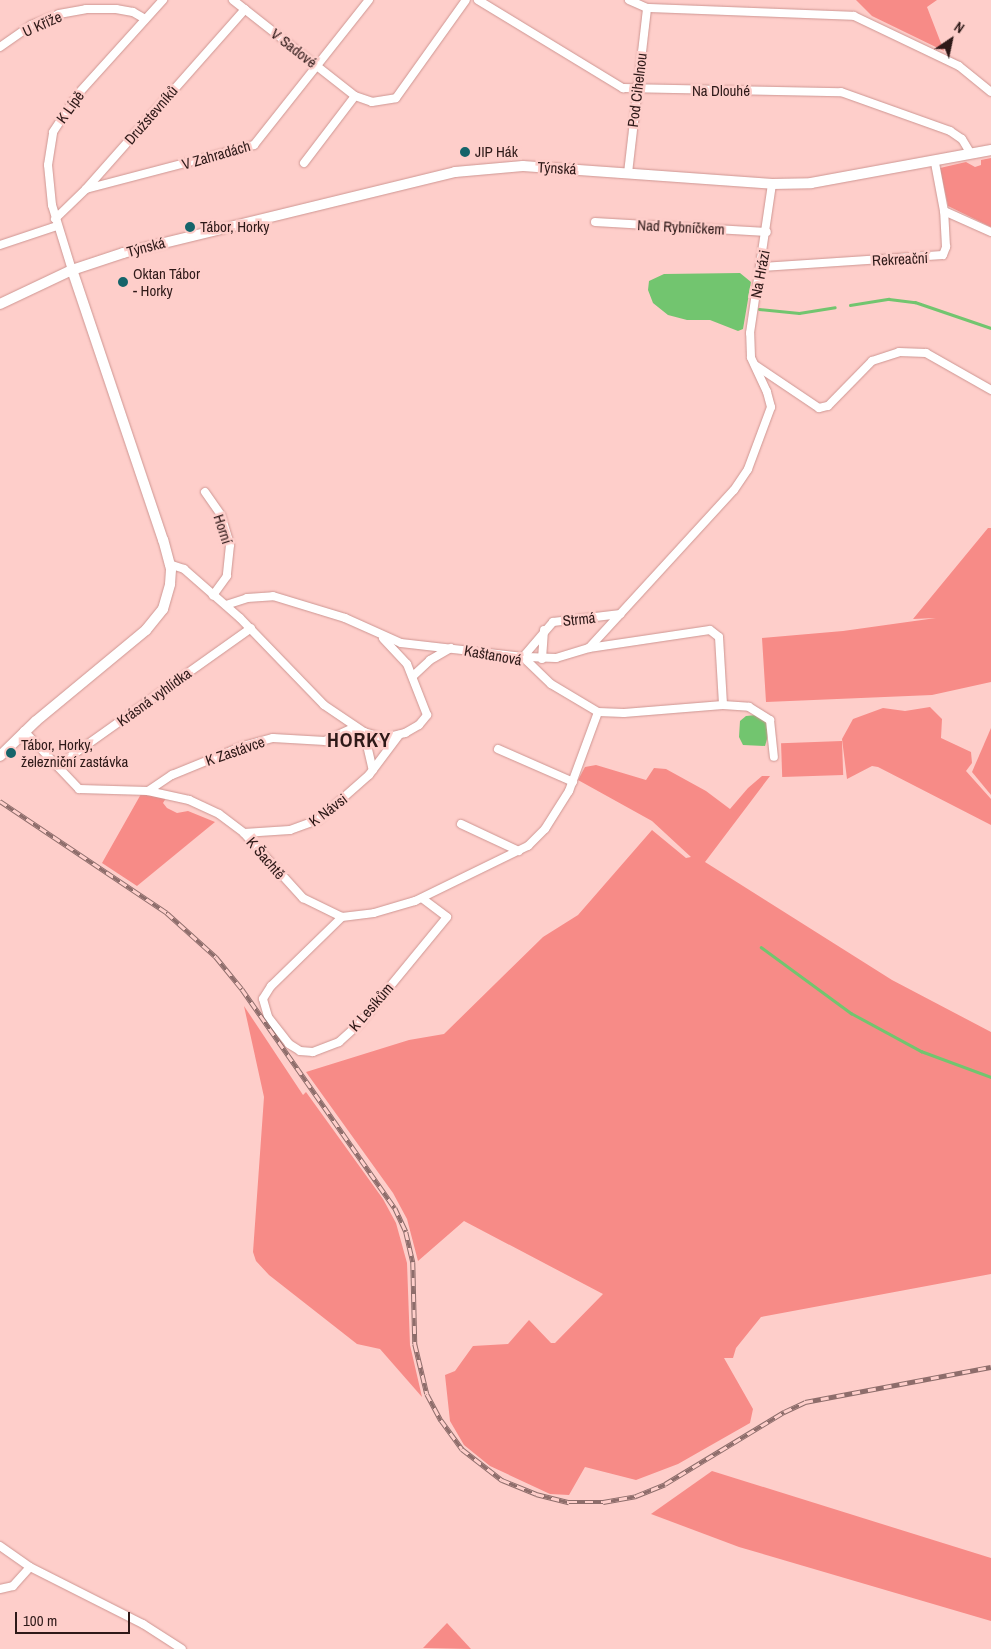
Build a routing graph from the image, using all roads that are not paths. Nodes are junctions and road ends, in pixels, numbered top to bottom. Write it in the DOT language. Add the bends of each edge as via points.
graph roads {
  1 [pos="163,0"];
  2 [pos="233,0"];
  3 [pos="369,0"];
  4 [pos="466,0"];
  5 [pos="478,0"];
  6 [pos="629,0"];
  7 [pos="647,8"];
  8 [pos="245,9"];
  9 [pos="145,20"];
  10 [pos="0,47"];
  11 [pos="317,65"];
  12 [pos="637,90"];
  13 [pos="991,92"];
  14 [pos="355,96"];
  15 [pos="991,150"];
  16 [pos="971,154"];
  17 [pos="304,163"];
  18 [pos="935,163"];
  19 [pos="628,173"];
  20 [pos="772,184"];
  21 [pos="86,189"];
  22 [pos="944,211"];
  23 [pos="56,222"];
  24 [pos="595,222"];
  25 [pos="767,232"];
  26 [pos="991,232"];
  27 [pos="0,245"];
  28 [pos="762,267"];
  29 [pos="72,270"];
  30 [pos="0,304"];
  31 [pos="754,364"];
  32 [pos="991,390"];
  33 [pos="205,492"];
  34 [pos="169,564"];
  35 [pos="214,595"];
  36 [pos="226,605"];
  37 [pos="621,614"];
  38 [pos="251,628"];
  39 [pos="544,630"];
  40 [pos="380,634"];
  41 [pos="451,648"];
  42 [pos="589,648"];
  43 [pos="523,657"];
  44 [pos="542,659"];
  45 [pos="413,676"];
  46 [pos="723,705"];
  47 [pos="598,712"];
  48 [pos="355,727"];
  49 [pos="24,731"];
  50 [pos="364,732"];
  51 [pos="399,735"];
  52 [pos="498,749"];
  53 [pos="0,756"];
  54 [pos="774,757"];
  55 [pos="57,766"];
  56 [pos="374,770"];
  57 [pos="573,782"];
  58 [pos="148,791"];
  59 [pos="462,824"];
  60 [pos="244,833"];
  61 [pos="519,852"];
  62 [pos="422,898"];
  63 [pos="342,917"];
  64 [pos="0,1546"];
  65 [pos="30,1567"];
  66 [pos="0,1589"];
  67 [pos="182,1649"];
  1 -- 9 [label="street, K Lípě"];
  2 -- 8 [label="street, V Sadové"];
  3 -- 11 [label="street, V Zahradách"];
  4 -- 14 [label="street" via="396,98 372,102"];
  5 -- 12 [label="street, Na Dlouhé" via="623,88"];
  6 -- 7 [label="street"];
  7 -- 12 [label="street, Pod Cihelnou"];
  7 -- 13 [label="street" via="854,16 959,66"];
  8 -- 11 [label="street, V Sadové"];
  8 -- 21 [label="street, Družstevníků"];
  9 -- 10 [label="street, U Kříže" via="133,12 116,9 86,9 59,14 31,25"];
  9 -- 23 [label="street, K Lípě" via="78,94 55,127 48,165"];
  11 -- 14 [label="street, V Sadové"];
  11 -- 21 [label="street, V Zahradách" via="254,145"];
  12 -- 16 [label="street, Na Dlouhé" via="841,92 950,130 962,139"];
  12 -- 19 [label="street, Pod Cihelnou"];
  14 -- 17 [label="street"];
  15 -- 16 [label="main road, Týnská"];
  16 -- 18 [label="main road, Týnská"];
  18 -- 20 [label="main road, Týnská" via="825,182"];
  18 -- 22 [label="street, Rekreační"];
  19 -- 20 [label="main road, Týnská"];
  19 -- 29 [label="main road, Týnská" via="524,166 455,172 156,244"];
  20 -- 25 [label="street, Na Hrázi"];
  21 -- 23 [label="street, Družstevníků"];
  22 -- 26 [label="street"];
  22 -- 28 [label="street, Rekreační" via="946,247 939,256"];
  23 -- 27 [label="street"];
  23 -- 29 [label="street, K Lípě"];
  24 -- 25 [label="street, Nad Rybníčkem"];
  25 -- 28 [label="street, Na Hrázi"];
  28 -- 31 [label="street, Na Hrázi" via="751,321"];
  29 -- 30 [label="main road, Týnská"];
  29 -- 34 [label="main road"];
  31 -- 32 [label="street" via="819,408 828,406 872,361 899,352 926,353"];
  31 -- 37 [label="street" via="768,392 771,407 748,469 734,490"];
  33 -- 35 [label="street, Horní" via="221,515 230,545 227,576"];
  34 -- 35 [label="street, K Návsi" via="184,569"];
  34 -- 49 [label="main road" via="169,594 156,620"];
  35 -- 36 [label="street, K Návsi"];
  36 -- 38 [label="street, K Návsi"];
  36 -- 40 [label="street, Kaštanová" via="247,598 273,596 344,618"];
  37 -- 39 [label="street, Strmá" via="559,620"];
  37 -- 42 [label="street"];
  38 -- 48 [label="street, K Návsi" via="309,692"];
  38 -- 55 [label="street, Krásná vyhlídka"];
  39 -- 43 [label="street, Strmá"];
  39 -- 44 [label="street"];
  40 -- 41 [label="street, Kaštanová" via="401,643"];
  40 -- 45 [label="street, K Návsi" via="404,660"];
  41 -- 43 [label="street, Kaštanová"];
  41 -- 45 [label="street" via="430,660"];
  42 -- 44 [label="street" via="570,656"];
  42 -- 46 [label="street" via="710,630 719,637"];
  43 -- 44 [label="street"];
  43 -- 47 [label="street, Kaštanová" via="551,684"];
  45 -- 51 [label="street, K Návsi" via="427,715 419,725"];
  46 -- 47 [label="street, Kaštanová"];
  46 -- 54 [label="street, Kaštanová" via="749,707 769,717"];
  47 -- 57 [label="street"];
  48 -- 50 [label="street, K Návsi"];
  48 -- 58 [label="street, K Zastávce" via="325,741 273,738 243,746 172,775"];
  49 -- 53 [label="main road"];
  49 -- 55 [label="street, K Šachtě"];
  50 -- 51 [label="street, K Návsi" via="385,738"];
  50 -- 56 [label="street"];
  51 -- 56 [label="street, K Návsi"];
  52 -- 57 [label="street"];
  55 -- 58 [label="street, K Šachtě" via="80,789"];
  56 -- 60 [label="street, K Návsi" via="313,824 290,830"];
  57 -- 61 [label="street" via="545,829"];
  58 -- 60 [label="street, K Šachtě" via="202,806"];
  59 -- 61 [label="street"];
  60 -- 63 [label="street, K Šachtě" via="303,898"];
  61 -- 62 [label="street"];
  62 -- 63 [label="street" via="384,911"];
  62 -- 63 [label="street, K Lesíkům" via="448,917 360,1023 339,1042 313,1052 300,1051 288,1044 268,1016 263,999 271,986"];
  64 -- 65 [label="street"];
  65 -- 66 [label="street" via="14,1586"];
  65 -- 67 [label="street" via="143,1624"];
}
